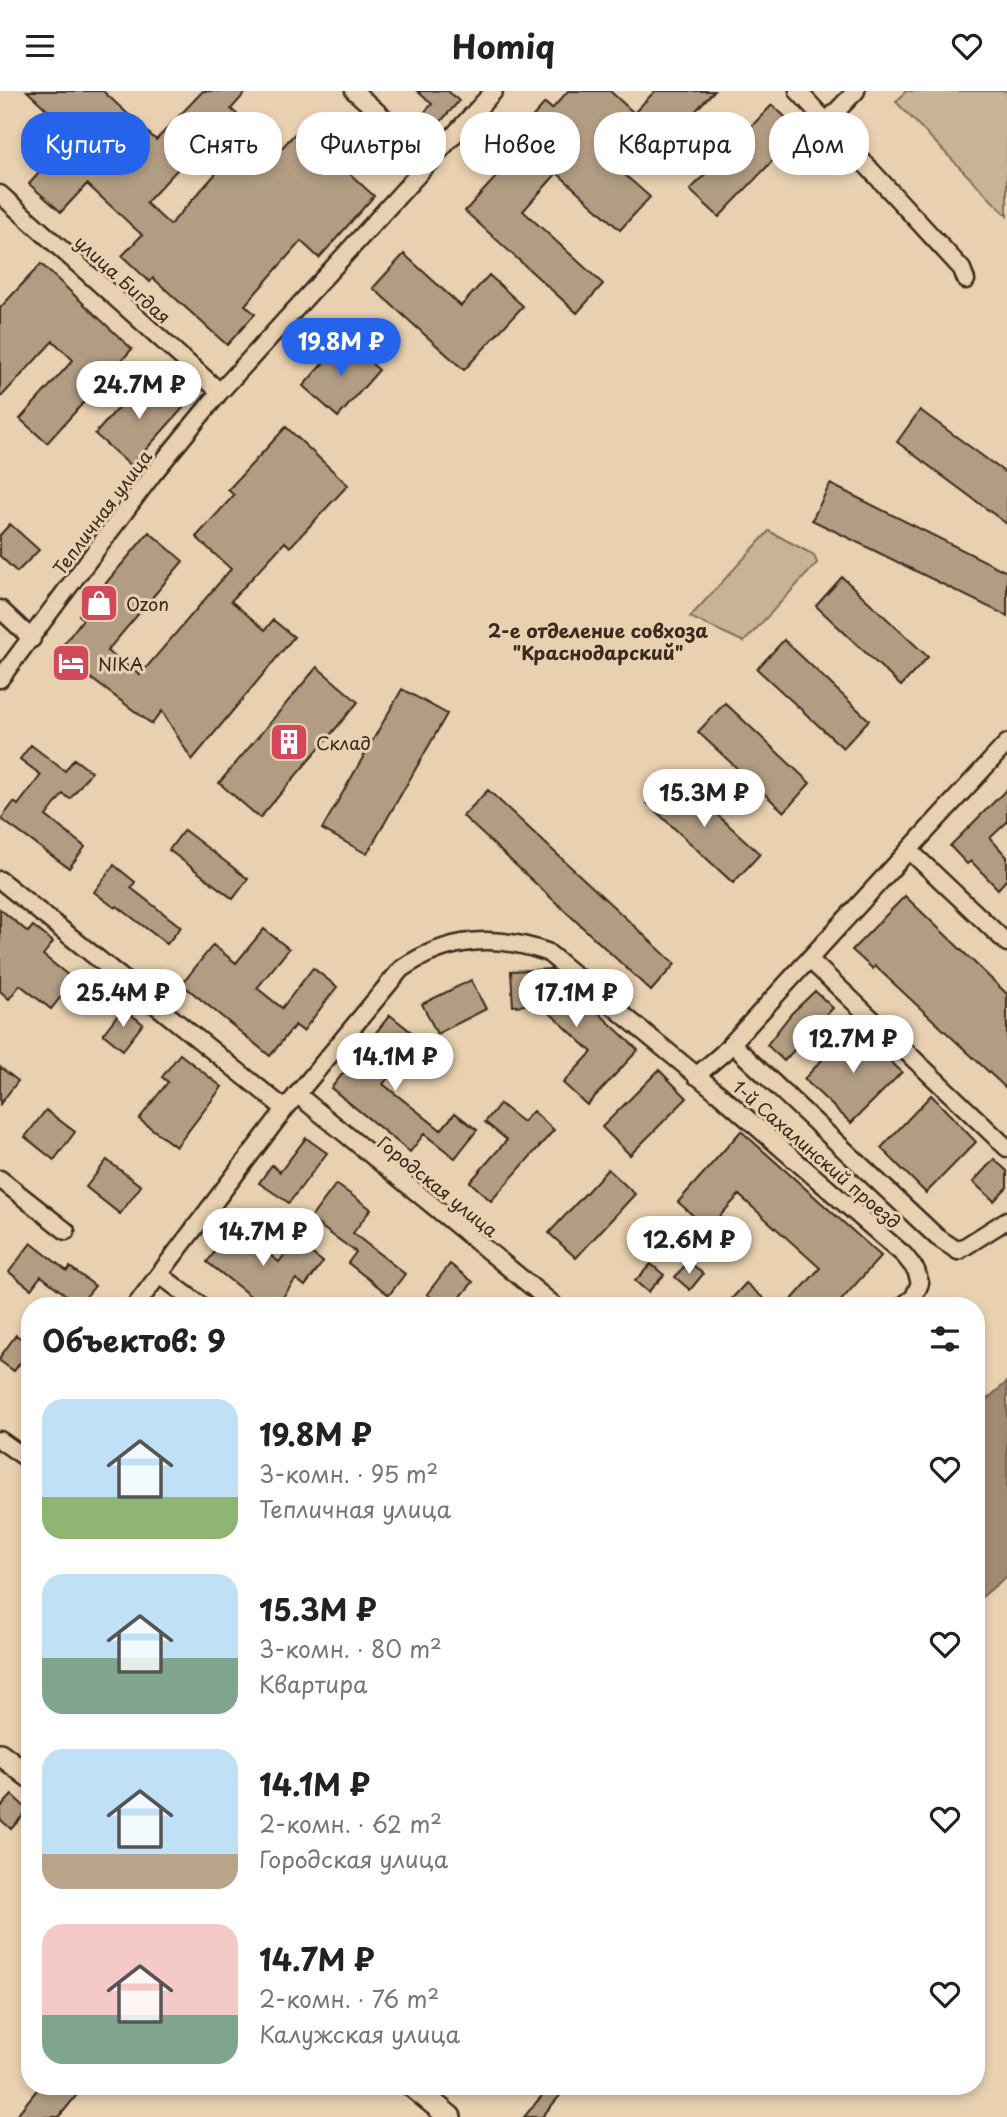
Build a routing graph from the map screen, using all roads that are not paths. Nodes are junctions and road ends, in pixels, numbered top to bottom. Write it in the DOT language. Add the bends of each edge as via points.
graph roads {
  1 [pos="355,91"];
  2 [pos="494,91"];
  3 [pos="798,91"];
  4 [pos="856,91"];
  5 [pos="378,112"];
  6 [pos="817,112"];
  7 [pos="836,112"];
  8 [pos="446,145"];
  9 [pos="869,168"];
  10 [pos="419,175"];
  11 [pos="0,194"];
  12 [pos="966,280"];
  13 [pos="220,393"];
  14 [pos="0,609"];
  15 [pos="32,639"];
  16 [pos="0,679"];
  17 [pos="1007,743"];
  18 [pos="909,850"];
  19 [pos="0,880"];
  20 [pos="1007,943"];
  21 [pos="809,959"];
  22 [pos="731,1044"];
  23 [pos="696,1076"];
  24 [pos="298,1095"];
  25 [pos="285,1109"];
  26 [pos="1007,1148"];
  27 [pos="0,1179"];
  28 [pos="1007,1220"];
  29 [pos="66,1231"];
  30 [pos="160,1275"];
  31 [pos="142,1297"];
  32 [pos="189,1297"];
  33 [pos="544,1297"];
  34 [pos="914,1297"];
  35 [pos="0,1440"];
  36 [pos="21,1451"];
  37 [pos="0,1754"];
  38 [pos="21,1770"];
  39 [pos="423,2095"];
  40 [pos="450,2117"];
  1 -- 5 [label="street"];
  2 -- 8 [label="street, Тепличная улица"];
  3 -- 6 [label="street"];
  4 -- 7 [label="street"];
  9 -- 12 [label="street" via="962,269"];
  10 -- 13 [label="street, Тепличная улица"];
  11 -- 13 [label="street, улица Бигдая"];
  13 -- 15 [label="street, Тепличная улица" via="152,475"];
  14 -- 15 [label="street"];
  15 -- 16 [label="street, Тепличная улица"];
  17 -- 18 [label="street"];
  18 -- 20 [label="street"];
  18 -- 21 [label="street"];
  19 -- 25 [label="street"];
  21 -- 22 [label="street"];
  21 -- 26 [label="street"];
  22 -- 23 [label="street"];
  22 -- 28 [label="street" via="937,1237 958,1251"];
  23 -- 24 [label="street, 1-й Сахалинский проезд" via="547,952 514,941 459,943 425,953 401,969"];
  23 -- 34 [label="street, 1-й Сахалинский проезд" via="904,1255 920,1283"];
  24 -- 25 [label="street, 1-й Сахалинский проезд"];
  24 -- 33 [label="street, Городская улица"];
  25 -- 30 [label="street, 1-й Сахалинский проезд"];
  27 -- 29 [label="street"];
  30 -- 31 [label="street, 1-й Сахалинский проезд"];
  30 -- 32 [label="street"];
  35 -- 36 [label="street"];
  37 -- 38 [label="street"];
  39 -- 40 [label="street"];
}
